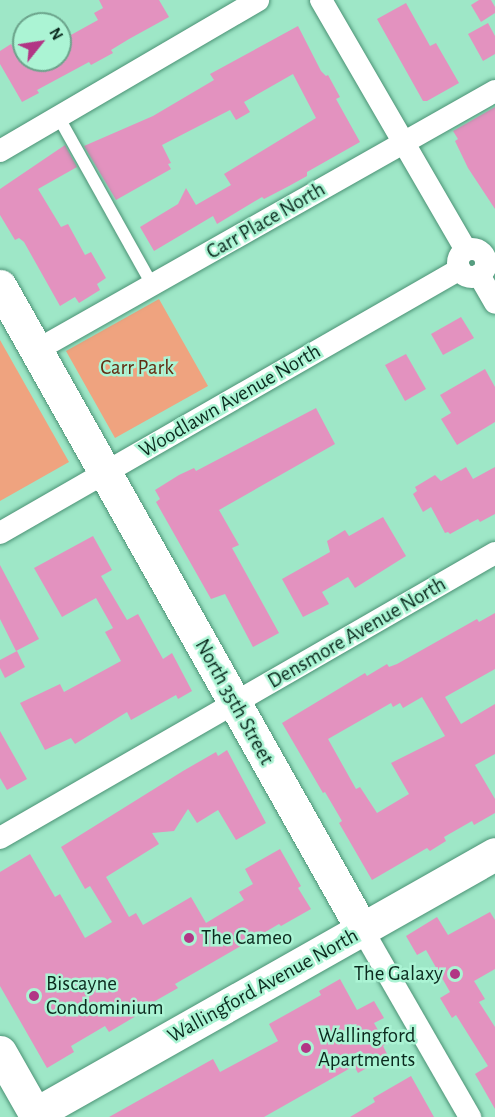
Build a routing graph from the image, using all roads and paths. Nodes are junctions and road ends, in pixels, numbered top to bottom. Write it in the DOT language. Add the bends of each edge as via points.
graph roads {
  1 [pos="258,0"];
  2 [pos="321,0"];
  3 [pos="495,91"];
  4 [pos="59,118"];
  5 [pos="402,144"];
  6 [pos="0,151"];
  7 [pos="477,260"];
  8 [pos="0,286"];
  9 [pos="153,286"];
  10 [pos="495,303"];
  11 [pos="37,350"];
  12 [pos="105,473"];
  13 [pos="0,533"];
  14 [pos="495,553"];
  15 [pos="234,704"];
  16 [pos="0,838"];
  17 [pos="495,854"];
  18 [pos="363,929"];
  19 [pos="0,1052"];
  20 [pos="34,1116"];
  21 [pos="470,1117"];
  1 -- 4 [label="street"];
  2 -- 5 [label="street"];
  3 -- 5 [label="street, Carr Place North"];
  4 -- 6 [label="street"];
  4 -- 9 [label="lane"];
  5 -- 7 [label="street"];
  5 -- 9 [label="street, Carr Place North"];
  7 -- 10 [label="street"];
  7 -- 12 [label="street, Woodlawn Avenue North"];
  8 -- 11 [label="street, North 35th Street"];
  9 -- 11 [label="street, Carr Place North"];
  11 -- 12 [label="street, North 35th Street"];
  12 -- 13 [label="street, Woodlawn Avenue North"];
  12 -- 15 [label="street, North 35th Street"];
  14 -- 15 [label="street, Densmore Avenue North"];
  15 -- 16 [label="street, Densmore Avenue North"];
  15 -- 18 [label="street, North 35th Street"];
  17 -- 18 [label="street, Wallingford Avenue North"];
  18 -- 20 [label="street, Wallingford Avenue North"];
  18 -- 21 [label="street, North 35th Street"];
  19 -- 20 [label="street"];
}
